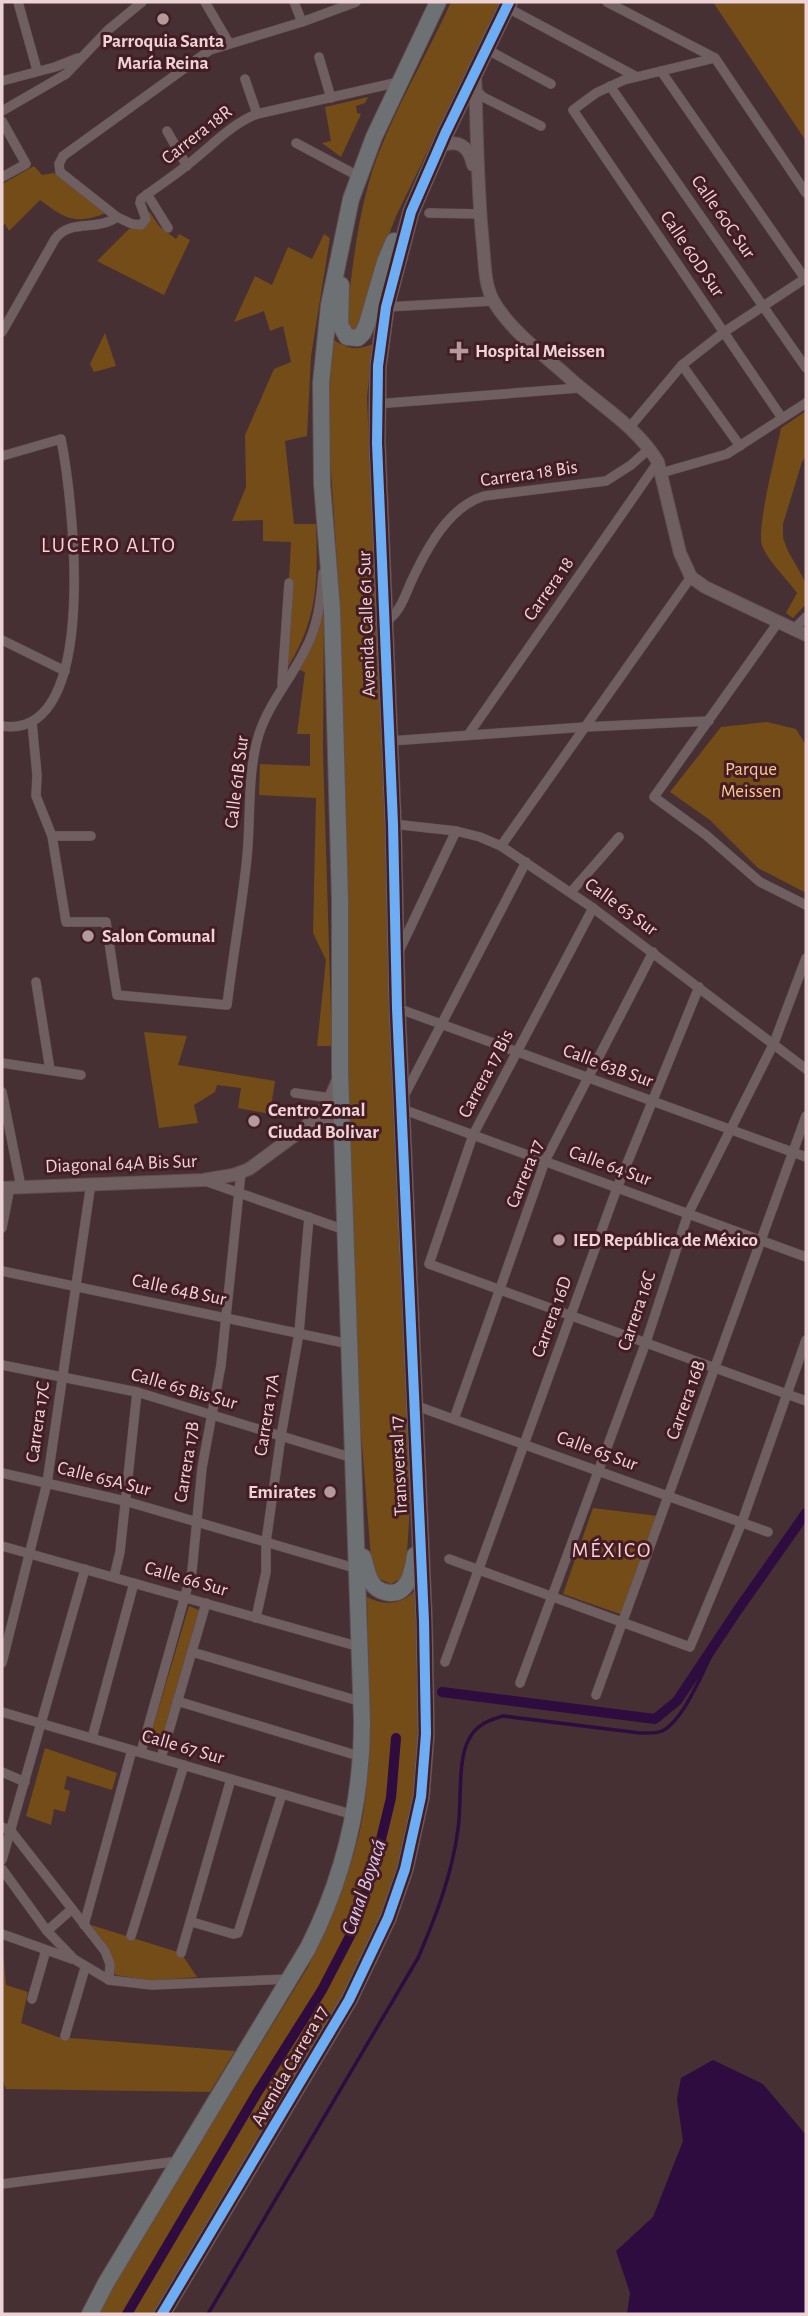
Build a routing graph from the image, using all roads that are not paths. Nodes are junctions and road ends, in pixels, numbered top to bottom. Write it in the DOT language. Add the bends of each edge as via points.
graph roads {
  1 [pos="18,2"];
  2 [pos="142,2"];
  3 [pos="205,2"];
  4 [pos="294,2"];
  5 [pos="356,2"];
  6 [pos="438,2"];
  7 [pos="607,2"];
  8 [pos="507,4"];
  9 [pos="302,22"];
  10 [pos="229,43"];
  11 [pos="485,49"];
  12 [pos="319,57"];
  13 [pos="80,58"];
  14 [pos="715,58"];
  15 [pos="37,71"];
  16 [pos="475,71"];
  17 [pos="661,71"];
  18 [pos="635,76"];
  19 [pos="245,79"];
  20 [pos="2,81"];
  21 [pos="401,82"];
  22 [pos="551,84"];
  23 [pos="610,86"];
  24 [pos="476,90"];
  25 [pos="331,98"];
  26 [pos="2,111"];
  27 [pos="257,114"];
  28 [pos="2,121"];
  29 [pos="541,126"];
  30 [pos="166,131"];
  31 [pos="296,143"];
  32 [pos="439,147"];
  33 [pos="187,166"];
  34 [pos="358,176"];
  35 [pos="2,177"];
  36 [pos="478,187"];
  37 [pos="806,193"];
  38 [pos="147,194"];
  39 [pos="417,198"];
  40 [pos="429,213"];
  41 [pos="480,214"];
  42 [pos="117,217"];
  43 [pos="169,228"];
  44 [pos="343,230"];
  45 [pos="806,279"];
  46 [pos="493,301"];
  47 [pos="764,306"];
  48 [pos="386,307"];
  49 [pos="2,332"];
  50 [pos="724,332"];
  51 [pos="682,365"];
  52 [pos="806,368"];
  53 [pos="579,388"];
  54 [pos="806,403"];
  55 [pos="376,404"];
  56 [pos="782,418"];
  57 [pos="629,428"];
  58 [pos="740,446"];
  59 [pos="650,448"];
  60 [pos="2,456"];
  61 [pos="660,468"];
  62 [pos="326,535"];
  63 [pos="691,577"];
  64 [pos="289,583"];
  65 [pos="806,617"];
  66 [pos="779,621"];
  67 [pos="384,623"];
  68 [pos="794,629"];
  69 [pos="806,635"];
  70 [pos="2,639"];
  71 [pos="65,671"];
  72 [pos="282,686"];
  73 [pos="709,721"];
  74 [pos="32,722"];
  75 [pos="2,726"];
  76 [pos="585,727"];
  77 [pos="468,735"];
  78 [pos="390,741"];
  79 [pos="393,824"];
  80 [pos="456,831"];
  81 [pos="52,836"];
  82 [pos="90,836"];
  83 [pos="619,837"];
  84 [pos="501,846"];
  85 [pos="526,862"];
  86 [pos="571,892"];
  87 [pos="806,905"];
  88 [pos="593,908"];
  89 [pos="653,952"];
  90 [pos="396,957"];
  91 [pos="806,958"];
  92 [pos="36,982"];
  93 [pos="699,987"];
  94 [pos="397,1008"];
  95 [pos="441,1024"];
  96 [pos="774,1043"];
  97 [pos="517,1052"];
  98 [pos="2,1063"];
  99 [pos="806,1069"];
  100 [pos="50,1070"];
  101 [pos="340,1072"];
  102 [pos="81,1075"];
  103 [pos="589,1078"];
  104 [pos="2,1092"];
  105 [pos="295,1093"];
  106 [pos="331,1098"];
  107 [pos="653,1101"];
  108 [pos="401,1105"];
  109 [pos="806,1116"];
  110 [pos="731,1129"];
  111 [pos="302,1130"];
  112 [pos="342,1131"];
  113 [pos="473,1135"];
  114 [pos="793,1152"];
  115 [pos="806,1157"];
  116 [pos="545,1161"];
  117 [pos="241,1172"];
  118 [pos="203,1180"];
  119 [pos="91,1183"];
  120 [pos="11,1187"];
  121 [pos="617,1188"];
  122 [pos="239,1193"];
  123 [pos="688,1214"];
  124 [pos="309,1217"];
  125 [pos="2,1228"];
  126 [pos="345,1230"];
  127 [pos="762,1240"];
  128 [pos="806,1257"];
  129 [pos="2,1271"];
  130 [pos="75,1286"];
  131 [pos="501,1290"];
  132 [pos="571,1316"];
  133 [pos="226,1318"];
  134 [pos="299,1333"];
  135 [pos="806,1340"];
  136 [pos="646,1342"];
  137 [pos="349,1344"];
  138 [pos="2,1365"];
  139 [pos="716,1368"];
  140 [pos="62,1377"];
  141 [pos="137,1392"];
  142 [pos="787,1394"];
  143 [pos="806,1401"];
  144 [pos="414,1405"];
  145 [pos="212,1415"];
  146 [pos="454,1419"];
  147 [pos="281,1436"];
  148 [pos="524,1444"];
  149 [pos="353,1458"];
  150 [pos="598,1470"];
  151 [pos="2,1473"];
  152 [pos="47,1483"];
  153 [pos="670,1496"];
  154 [pos="125,1501"];
  155 [pos="195,1521"];
  156 [pos="741,1522"];
  157 [pos="420,1524"];
  158 [pos="768,1532"];
  159 [pos="357,1538"];
  160 [pos="266,1542"];
  161 [pos="2,1546"];
  162 [pos="30,1554"];
  163 [pos="449,1559"];
  164 [pos="85,1569"];
  165 [pos="358,1569"];
  166 [pos="478,1570"];
  167 [pos="114,1577"];
  168 [pos="134,1583"];
  169 [pos="186,1597"];
  170 [pos="552,1597"];
  171 [pos="206,1603"];
  172 [pos="256,1618"];
  173 [pos="624,1624"];
  174 [pos="360,1647"];
  175 [pos="191,1652"];
  176 [pos="2,1662"];
  177 [pos="445,1662"];
  178 [pos="520,1683"];
  179 [pos="596,1695"];
  180 [pos="177,1701"];
  181 [pos="362,1702"];
  182 [pos="2,1712"];
  183 [pos="43,1724"];
  184 [pos="92,1738"];
  185 [pos="137,1751"];
  186 [pos="362,1757"];
  187 [pos="161,1758"];
  188 [pos="184,1765"];
  189 [pos="2,1772"];
  190 [pos="231,1779"];
  191 [pos="25,1782"];
  192 [pos="282,1794"];
  193 [pos="354,1815"];
  194 [pos="416,1821"];
  195 [pos="6,1829"];
  196 [pos="2,1860"];
  197 [pos="2,1869"];
  198 [pos="72,1909"];
  199 [pos="192,1922"];
  200 [pos="84,1925"];
  201 [pos="47,1931"];
  202 [pos="2,1934"];
  203 [pos="131,1936"];
  204 [pos="46,1950"];
  205 [pos="181,1952"];
  206 [pos="74,1959"];
  207 [pos="85,1968"];
  208 [pos="291,1979"];
  209 [pos="109,1980"];
  210 [pos="32,1998"];
  211 [pos="65,2036"];
  212 [pos="179,2161"];
  213 [pos="2,2184"];
  214 [pos="90,2314"];
  215 [pos="162,2314"];
  1 -- 15 [label="street"];
  2 -- 13 [label="street"];
  3 -- 10 [label="street"];
  4 -- 9 [label="street"];
  5 -- 9 [label="street"];
  6 -- 21 [label="highway, Avenida Calle 61 Sur"];
  7 -- 14 [label="street"];
  8 -- 11 [label="highway, Avenida Calle 61 Sur"];
  8 -- 18 [label="street"];
  9 -- 10 [label="street"];
  10 -- 42 [label="street" via="195,58 63,156 59,164 64,177"];
  11 -- 16 [label="highway, Avenida Calle 61 Sur"];
  11 -- 22 [label="street"];
  12 -- 25 [label="street"];
  13 -- 15 [label="street"];
  13 -- 26 [label="street" via="53,84"];
  14 -- 17 [label="street"];
  14 -- 37 [label="street"];
  15 -- 20 [label="street"];
  16 -- 24 [label="street"];
  16 -- 32 [label="highway, Avenida Calle 61 Sur"];
  17 -- 18 [label="street"];
  17 -- 45 [label="street"];
  18 -- 23 [label="street"];
  19 -- 27 [label="street"];
  21 -- 25 [label="street, Carrera 18R"];
  21 -- 34 [label="highway, Avenida Calle 61 Sur"];
  23 -- 47 [label="street, Calle 60C Sur"];
  23 -- 50 [label="street, Calle 60D Sur" via="573,110"];
  24 -- 29 [label="street"];
  24 -- 36 [label="street"];
  25 -- 27 [label="street, Carrera 18R"];
  27 -- 33 [label="street, Carrera 18R" via="232,126"];
  28 -- 35 [label="street" via="26,164"];
  30 -- 33 [label="street"];
  31 -- 34 [label="street"];
  32 -- 36 [label="street" via="452,142 465,147"];
  32 -- 39 [label="highway, Avenida Calle 61 Sur"];
  33 -- 38 [label="street, Carrera 18R"];
  34 -- 44 [label="highway, Avenida Calle 61 Sur"];
  36 -- 41 [label="street"];
  38 -- 42 [label="street" via="140,203 144,222 136,225"];
  38 -- 43 [label="street"];
  39 -- 44 [label="highway" via="391,246 365,329 352,339 343,334 340,325"];
  39 -- 48 [label="highway, Avenida Calle 61 Sur"];
  40 -- 41 [label="street"];
  41 -- 46 [label="street" via="487,285"];
  42 -- 49 [label="street" via="100,225 66,229 55,239"];
  44 -- 62 [label="highway, Avenida Calle 61 Sur" via="321,383"];
  45 -- 47 [label="street"];
  46 -- 48 [label="street"];
  46 -- 53 [label="street"];
  47 -- 50 [label="street"];
  47 -- 52 [label="street, Calle 60C Sur"];
  48 -- 55 [label="highway, Avenida Calle 61 Sur"];
  50 -- 51 [label="street"];
  50 -- 56 [label="street, Calle 60D Sur"];
  51 -- 57 [label="street"];
  51 -- 58 [label="street"];
  53 -- 55 [label="street"];
  53 -- 57 [label="street"];
  54 -- 56 [label="street"];
  55 -- 67 [label="highway, Avenida Calle 61 Sur"];
  56 -- 58 [label="street"];
  57 -- 59 [label="street"];
  58 -- 61 [label="street" via="721,457"];
  59 -- 61 [label="street"];
  59 -- 67 [label="street, Carrera 18 Bis" via="606,481 471,500 439,533 397,613"];
  60 -- 71 [label="street" via="61,439 74,568"];
  61 -- 63 [label="street"];
  61 -- 77 [label="street, Carrera 18"];
  62 -- 72 [label="street, Calle 61B Sur" via="315,626 305,652"];
  62 -- 101 [label="highway, Avenida Calle 61 Sur" via="340,900"];
  63 -- 66 [label="street"];
  63 -- 76 [label="street"];
  64 -- 72 [label="street"];
  65 -- 68 [label="street"];
  66 -- 68 [label="street"];
  66 -- 73 [label="street"];
  67 -- 78 [label="highway, Avenida Calle 61 Sur"];
  68 -- 69 [label="street"];
  70 -- 71 [label="street"];
  71 -- 74 [label="street" via="53,699"];
  72 -- 81 [label="street, Calle 61B Sur" via="254,757 247,856 226,1005 117,995 106,922 66,922"];
  73 -- 76 [label="street"];
  73 -- 87 [label="street" via="654,797 760,882"];
  74 -- 75 [label="street"];
  74 -- 81 [label="street" via="36,796"];
  76 -- 77 [label="street"];
  76 -- 84 [label="street"];
  77 -- 78 [label="street"];
  78 -- 79 [label="highway, Avenida Calle 61 Sur"];
  79 -- 80 [label="street, Calle 63 Sur"];
  79 -- 90 [label="highway, Avenida Calle 61 Sur"];
  80 -- 84 [label="street, Calle 63 Sur"];
  80 -- 90 [label="street"];
  81 -- 82 [label="street"];
  83 -- 86 [label="street"];
  84 -- 85 [label="street, Calle 63 Sur"];
  85 -- 86 [label="street, Calle 63 Sur"];
  85 -- 95 [label="street"];
  86 -- 88 [label="street, Calle 63 Sur"];
  88 -- 89 [label="street, Calle 63 Sur"];
  88 -- 97 [label="street, Carrera 17 Bis"];
  89 -- 93 [label="street, Calle 63 Sur"];
  89 -- 103 [label="street, Carrera 17"];
  90 -- 94 [label="highway, Avenida Calle 61 Sur"];
  91 -- 96 [label="street, Carrera 16C"];
  92 -- 100 [label="street"];
  93 -- 96 [label="street, Calle 63 Sur"];
  93 -- 107 [label="street, Carrera 16D"];
  94 -- 95 [label="street, Calle 63B Sur"];
  94 -- 108 [label="highway, Avenida Calle 61 Sur"];
  95 -- 97 [label="street, Calle 63B Sur"];
  95 -- 108 [label="street"];
  96 -- 99 [label="street, Calle 63 Sur"];
  96 -- 110 [label="street, Carrera 16C"];
  97 -- 103 [label="street, Calle 63B Sur"];
  97 -- 113 [label="street, Carrera 17 Bis"];
  98 -- 100 [label="street"];
  100 -- 102 [label="street"];
  101 -- 106 [label="street"];
  101 -- 112 [label="highway"];
  103 -- 107 [label="street, Calle 63B Sur"];
  103 -- 116 [label="street, Carrera 17"];
  104 -- 120 [label="street"];
  105 -- 106 [label="street"];
  106 -- 111 [label="street"];
  107 -- 110 [label="street, Calle 63B Sur"];
  107 -- 121 [label="street, Carrera 16D"];
  108 -- 113 [label="street, Calle 64 Sur"];
  108 -- 144 [label="highway, Transversal 17"];
  109 -- 114 [label="street, Carrera 16B"];
  110 -- 114 [label="street, Calle 63B Sur"];
  110 -- 123 [label="street, Carrera 16C"];
  111 -- 112 [label="street" via="326,1123"];
  111 -- 117 [label="street"];
  112 -- 126 [label="highway"];
  113 -- 116 [label="street, Calle 64 Sur"];
  113 -- 131 [label="street, Carrera 17 Bis" via="429,1264"];
  114 -- 115 [label="street, Calle 63B Sur"];
  114 -- 127 [label="street, Carrera 16B"];
  116 -- 121 [label="street, Calle 64 Sur"];
  116 -- 131 [label="street, Carrera 17"];
  117 -- 118 [label="street, Diagonal 64A Bis Sur"];
  117 -- 122 [label="street, Carrera 17B"];
  118 -- 119 [label="street, Diagonal 64A Bis Sur"];
  118 -- 122 [label="street"];
  119 -- 120 [label="street, Diagonal 64A Bis Sur"];
  119 -- 130 [label="street, Carrera 17C"];
  120 -- 125 [label="street"];
  121 -- 123 [label="street, Calle 64 Sur"];
  121 -- 132 [label="street, Carrera 16D"];
  122 -- 124 [label="street"];
  122 -- 133 [label="street, Carrera 17B"];
  123 -- 127 [label="street, Calle 64 Sur"];
  123 -- 136 [label="street, Carrera 16C"];
  124 -- 126 [label="street"];
  124 -- 134 [label="street, Carrera 17A"];
  126 -- 137 [label="highway"];
  127 -- 128 [label="street, Calle 64 Sur"];
  127 -- 139 [label="street, Carrera 16B"];
  129 -- 130 [label="street, Calle 64B Sur"];
  130 -- 133 [label="street, Calle 64B Sur"];
  130 -- 140 [label="street, Carrera 17C"];
  131 -- 132 [label="street"];
  131 -- 146 [label="street, Carrera 17"];
  132 -- 136 [label="street"];
  132 -- 148 [label="street, Carrera 16D"];
  133 -- 134 [label="street, Calle 64B Sur"];
  133 -- 145 [label="street, Carrera 17B"];
  134 -- 137 [label="street, Calle 64B Sur"];
  134 -- 147 [label="street, Carrera 17A"];
  135 -- 142 [label="street"];
  136 -- 139 [label="street"];
  136 -- 150 [label="street, Carrera 16C"];
  137 -- 149 [label="highway"];
  138 -- 140 [label="street, Calle 65 Bis Sur"];
  139 -- 142 [label="street"];
  139 -- 153 [label="street, Carrera 16B"];
  140 -- 141 [label="street, Calle 65 Bis Sur"];
  140 -- 152 [label="street, Carrera 17C"];
  141 -- 145 [label="street, Calle 65 Bis Sur"];
  141 -- 154 [label="street"];
  142 -- 143 [label="street"];
  142 -- 156 [label="street"];
  144 -- 146 [label="street, Calle 65 Sur"];
  144 -- 157 [label="highway, Transversal 17"];
  145 -- 147 [label="street, Calle 65 Bis Sur"];
  145 -- 155 [label="street, Carrera 17B"];
  146 -- 148 [label="street, Calle 65 Sur"];
  147 -- 149 [label="street, Calle 65 Bis Sur"];
  147 -- 160 [label="street, Carrera 17A"];
  148 -- 150 [label="street, Calle 65 Sur"];
  148 -- 166 [label="street, Carrera 16D"];
  149 -- 159 [label="highway"];
  150 -- 153 [label="street, Calle 65 Sur"];
  150 -- 170 [label="street, Carrera 16C"];
  151 -- 152 [label="street, Calle 65A Sur"];
  152 -- 154 [label="street, Calle 65A Sur"];
  152 -- 162 [label="street, Carrera 17C"];
  153 -- 156 [label="street, Calle 65 Sur"];
  153 -- 173 [label="street, Carrera 16B"];
  154 -- 155 [label="street, Calle 65A Sur"];
  154 -- 167 [label="street"];
  155 -- 160 [label="street, Calle 65A Sur"];
  155 -- 169 [label="street, Carrera 17B"];
  156 -- 158 [label="street, Calle 65 Sur"];
  156 -- 173 [label="street" via="690,1647"];
  157 -- 159 [label="highway" via="413,1569 399,1592 372,1584"];
  157 -- 194 [label="highway, Transversal 17" via="426,1699"];
  159 -- 165 [label="highway"];
  160 -- 165 [label="street, Calle 65A Sur"];
  160 -- 172 [label="street, Carrera 17A" via="266,1572"];
  161 -- 162 [label="street, Calle 66 Sur"];
  162 -- 164 [label="street, Calle 66 Sur"];
  162 -- 176 [label="street, Carrera 17C"];
  163 -- 166 [label="street"];
  164 -- 167 [label="street, Calle 66 Sur"];
  164 -- 183 [label="street"];
  165 -- 174 [label="highway"];
  166 -- 170 [label="street"];
  166 -- 177 [label="street, Carrera 16D"];
  167 -- 168 [label="street, Calle 66 Sur"];
  168 -- 169 [label="street, Calle 66 Sur"];
  168 -- 184 [label="street"];
  169 -- 171 [label="street, Calle 66 Sur"];
  169 -- 185 [label="street, Carrera 17B"];
  170 -- 173 [label="street"];
  170 -- 178 [label="street, Carrera 16C"];
  171 -- 172 [label="street, Calle 66 Sur"];
  171 -- 175 [label="street"];
  172 -- 174 [label="street, Calle 66 Sur"];
  173 -- 179 [label="street, Carrera 16B"];
  174 -- 181 [label="highway"];
  175 -- 180 [label="street"];
  175 -- 181 [label="street"];
  180 -- 186 [label="street"];
  180 -- 187 [label="street"];
  181 -- 186 [label="highway"];
  182 -- 183 [label="street, Calle 67 Sur"];
  183 -- 184 [label="street, Calle 67 Sur"];
  183 -- 191 [label="street"];
  184 -- 185 [label="street, Calle 67 Sur"];
  185 -- 187 [label="street, Calle 67 Sur"];
  185 -- 200 [label="street, Carrera 17B"];
  186 -- 193 [label="highway"];
  187 -- 188 [label="street, Calle 67 Sur"];
  188 -- 190 [label="street, Calle 67 Sur"];
  188 -- 203 [label="street"];
  189 -- 191 [label="street"];
  190 -- 192 [label="street, Calle 67 Sur"];
  190 -- 199 [label="street"];
  191 -- 195 [label="street"];
  192 -- 193 [label="street, Calle 67 Sur"];
  192 -- 199 [label="street" via="236,1934"];
  193 -- 208 [label="highway" via="327,1909"];
  194 -- 215 [label="highway, Avenida Carrera 17" via="398,1893 349,2000"];
  195 -- 196 [label="street"];
  195 -- 198 [label="street"];
  197 -- 201 [label="street"];
  198 -- 200 [label="street"];
  198 -- 201 [label="street"];
  199 -- 205 [label="street"];
  200 -- 209 [label="street" via="109,1957"];
  201 -- 206 [label="street"];
  202 -- 204 [label="street"];
  204 -- 206 [label="street"];
  204 -- 210 [label="street"];
  206 -- 207 [label="street"];
  207 -- 209 [label="street"];
  207 -- 211 [label="street"];
  208 -- 209 [label="street" via="152,1985"];
  208 -- 212 [label="highway"];
  212 -- 213 [label="street"];
  212 -- 214 [label="highway"];
}
